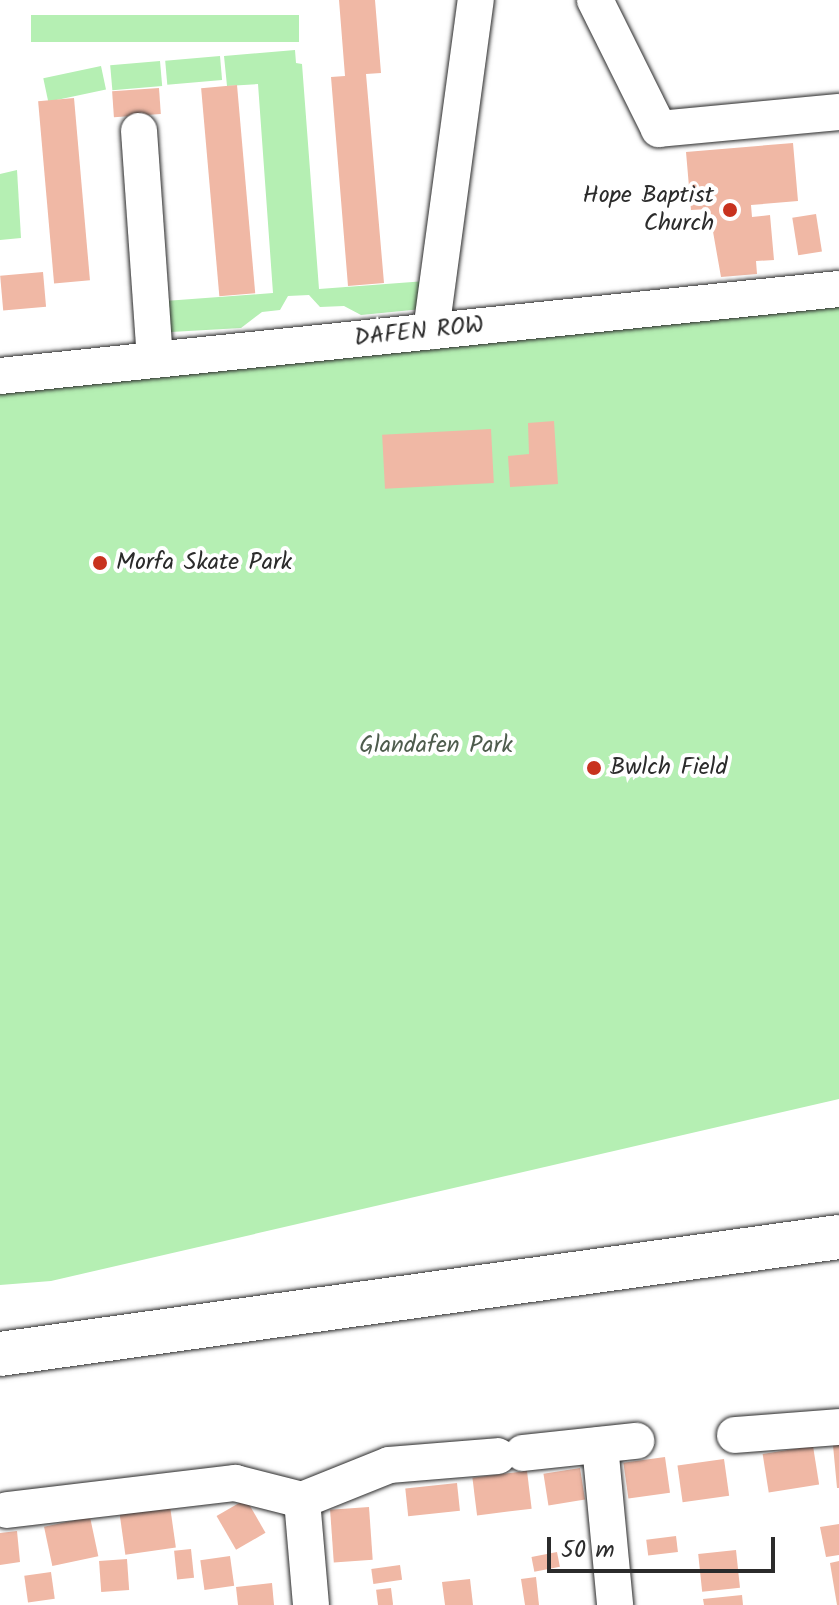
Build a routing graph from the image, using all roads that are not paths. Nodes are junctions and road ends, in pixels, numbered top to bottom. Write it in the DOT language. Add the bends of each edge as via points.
graph roads {
  1 [pos="476,0"];
  2 [pos="595,0"];
  3 [pos="839,112"];
  4 [pos="139,131"];
  5 [pos="839,289"];
  6 [pos="431,331"];
  7 [pos="155,359"];
  8 [pos="0,376"];
  9 [pos="839,1237"];
  10 [pos="0,1354"];
  11 [pos="839,1427"];
  12 [pos="735,1435"];
  13 [pos="636,1441"];
  14 [pos="600,1445"];
  15 [pos="302,1500"];
  16 [pos="7,1510"];
  17 [pos="614,1595"];
  18 [pos="311,1605"];
  1 -- 6 [label="street"];
  2 -- 3 [label="street" via="659,129"];
  4 -- 7 [label="street"];
  5 -- 6 [label="street, DAFEN ROW"];
  6 -- 7 [label="street, DAFEN ROW"];
  7 -- 8 [label="street, DAFEN ROW"];
  9 -- 10 [label="main road"];
  11 -- 12 [label="street"];
  13 -- 14 [label="street"];
  14 -- 15 [label="street" via="389,1465"];
  14 -- 17 [label="street"];
  15 -- 16 [label="street" via="223,1484"];
  15 -- 18 [label="street"];
}
